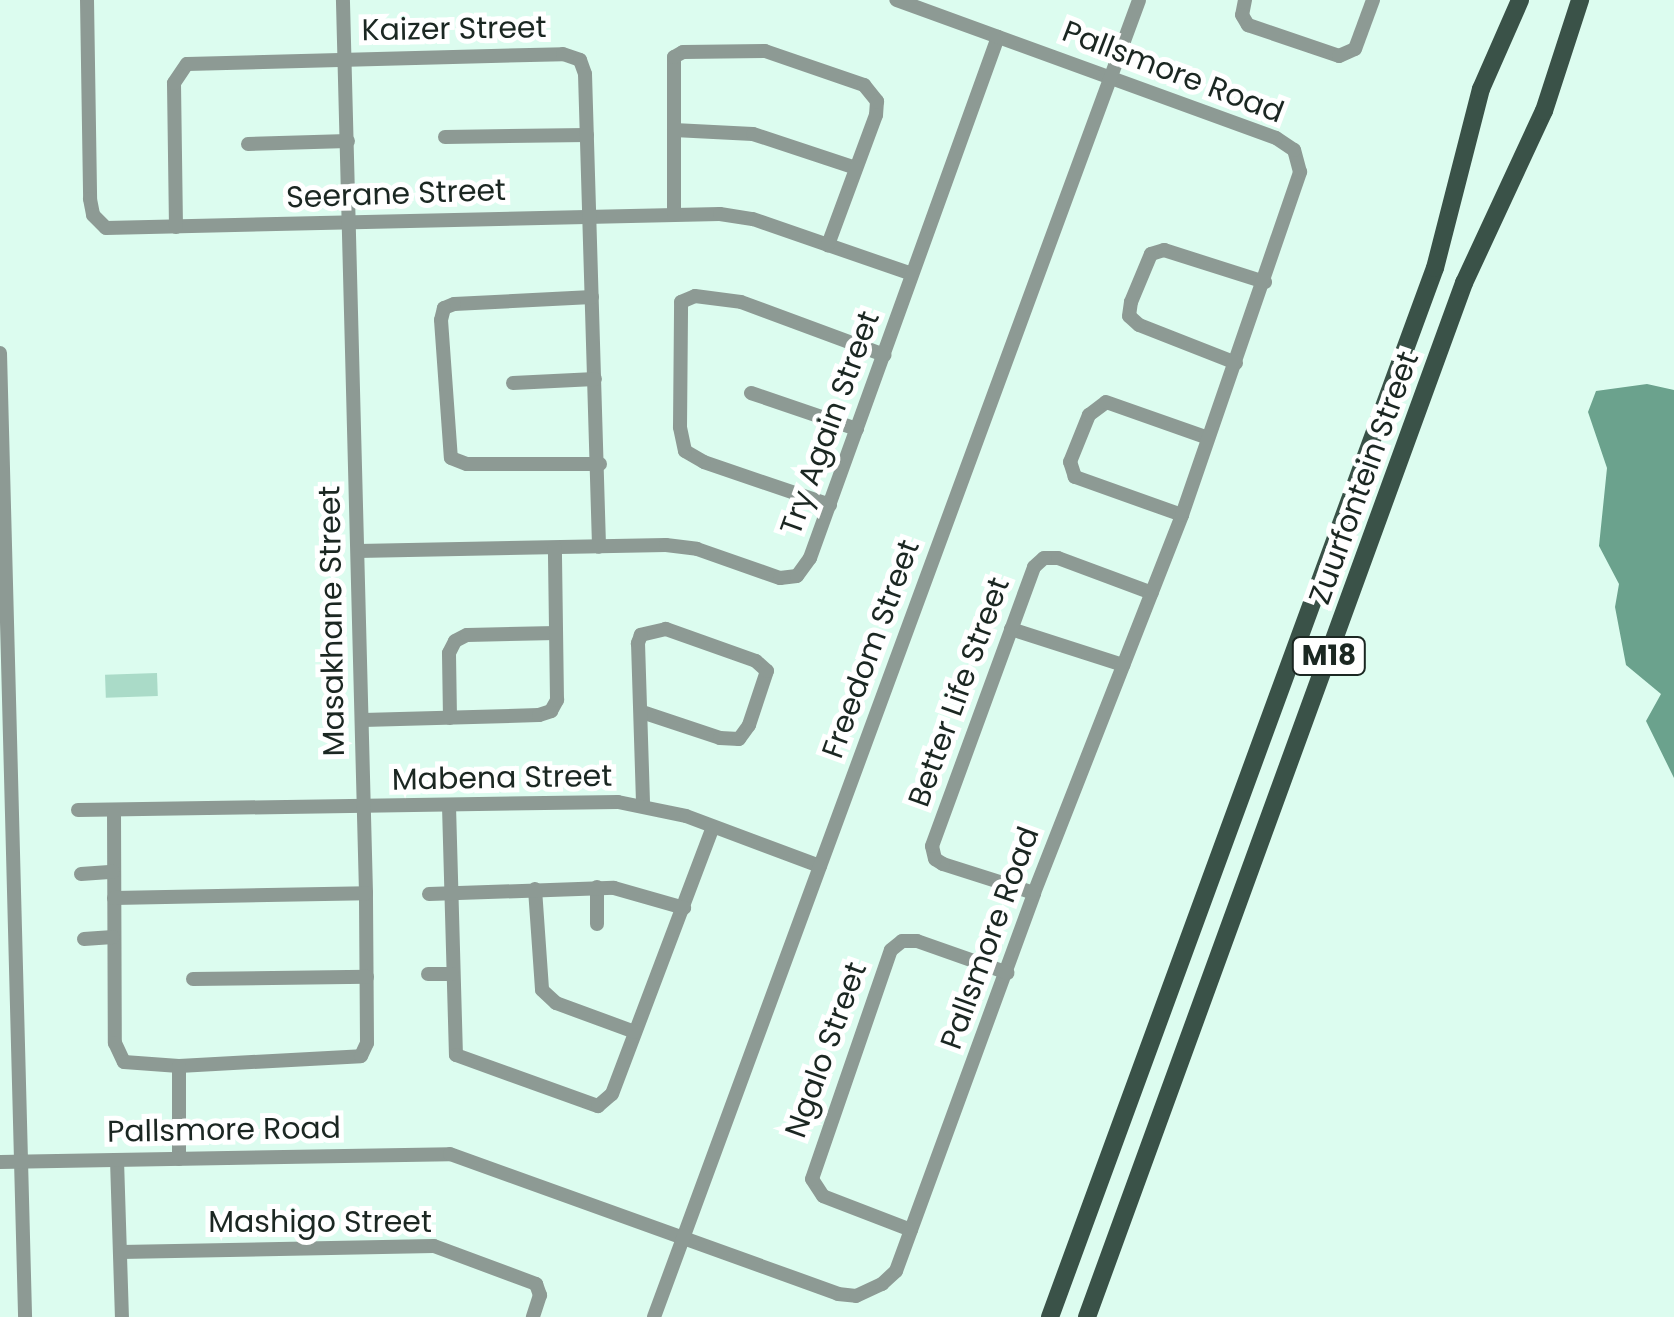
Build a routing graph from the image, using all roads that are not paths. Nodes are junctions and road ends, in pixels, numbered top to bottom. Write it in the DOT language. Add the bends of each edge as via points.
graph roads {
  1 [pos="87,0"];
  2 [pos="343,0"];
  3 [pos="896,0"];
  4 [pos="1140,0"];
  5 [pos="1245,0"];
  6 [pos="1373,0"];
  7 [pos="1520,0"];
  8 [pos="1580,0"];
  9 [pos="998,36"];
  10 [pos="344,59"];
  11 [pos="1111,77"];
  12 [pos="674,130"];
  13 [pos="587,135"];
  14 [pos="445,137"];
  15 [pos="348,141"];
  16 [pos="248,144"];
  17 [pos="856,168"];
  18 [pos="674,214"];
  19 [pos="589,215"];
  20 [pos="351,224"];
  21 [pos="176,227"];
  22 [pos="828,245"];
  23 [pos="912,274"];
  24 [pos="1265,282"];
  25 [pos="592,297"];
  26 [pos="0,354"];
  27 [pos="884,355"];
  28 [pos="1236,363"];
  29 [pos="595,379"];
  30 [pos="513,383"];
  31 [pos="751,394"];
  32 [pos="857,429"];
  33 [pos="1208,438"];
  34 [pos="600,464"];
  35 [pos="830,504"];
  36 [pos="1182,515"];
  37 [pos="599,547"];
  38 [pos="554,548"];
  39 [pos="358,551"];
  40 [pos="1152,593"];
  41 [pos="1011,629"];
  42 [pos="556,633"];
  43 [pos="1123,665"];
  44 [pos="642,712"];
  45 [pos="450,718"];
  46 [pos="362,720"];
  47 [pos="5,760"];
  48 [pos="644,804"];
  49 [pos="450,806"];
  50 [pos="363,808"];
  51 [pos="78,810"];
  52 [pos="114,810"];
  53 [pos="713,827"];
  54 [pos="820,866"];
  55 [pos="113,872"];
  56 [pos="81,874"];
  57 [pos="598,887"];
  58 [pos="535,889"];
  59 [pos="452,892"];
  60 [pos="366,893"];
  61 [pos="1034,893"];
  62 [pos="429,894"];
  63 [pos="114,898"];
  64 [pos="684,908"];
  65 [pos="598,924"];
  66 [pos="113,937"];
  67 [pos="84,939"];
  68 [pos="1008,973"];
  69 [pos="428,974"];
  70 [pos="452,974"];
  71 [pos="367,977"];
  72 [pos="193,979"];
  73 [pos="635,1032"];
  74 [pos="179,1066"];
  75 [pos="179,1158"];
  76 [pos="118,1160"];
  77 [pos="0,1162"];
  78 [pos="21,1162"];
  79 [pos="911,1230"];
  80 [pos="684,1238"];
  81 [pos="121,1252"];
  82 [pos="25,1317"];
  83 [pos="122,1317"];
  84 [pos="533,1317"];
  85 [pos="654,1317"];
  86 [pos="1050,1317"];
  87 [pos="1087,1317"];
  1 -- 21 [label="street, Seerane Street" via="93,215 100,226 114,229"];
  2 -- 10 [label="street, Masakhane Street"];
  3 -- 9 [label="street, Pallsmore Road"];
  4 -- 11 [label="street, Freedom Street"];
  5 -- 6 [label="street" via="1248,25 1339,56 1355,49"];
  7 -- 86 [label="main road, Zuurfontein Street / M18" via="1481,90 1435,268"];
  8 -- 87 [label="main road, Zuurfontein Street / M18" via="1550,97 1464,283"];
  9 -- 11 [label="street, Pallsmore Road"];
  9 -- 23 [label="street, Try Again Street"];
  10 -- 13 [label="street, Kaizer Street" via="570,54 584,68"];
  10 -- 15 [label="street, Masakhane Street"];
  10 -- 21 [label="street, Kaizer Street" via="202,62 179,71"];
  11 -- 24 [label="street, Pallsmore Road" via="1294,150 1298,184"];
  11 -- 54 [label="street, Freedom Street"];
  12 -- 17 [label="street" via="753,134"];
  12 -- 17 [label="street" via="674,57 765,51 874,94 876,115"];
  12 -- 18 [label="street"];
  13 -- 14 [label="street"];
  13 -- 19 [label="street, Kaizer Street"];
  15 -- 16 [label="street"];
  15 -- 20 [label="street, Masakhane Street"];
  17 -- 22 [label="street"];
  18 -- 19 [label="street, Seerane Street"];
  18 -- 22 [label="street, Seerane Street" via="737,215"];
  19 -- 20 [label="street, Seerane Street"];
  19 -- 25 [label="street, Kaizer Street"];
  20 -- 21 [label="street, Seerane Street"];
  20 -- 39 [label="street, Masakhane Street"];
  22 -- 23 [label="street, Seerane Street"];
  23 -- 27 [label="street, Try Again Street"];
  24 -- 28 [label="street, Pallsmore Road"];
  24 -- 28 [label="street" via="1164,250 1151,254 1131,302 1130,316 1139,325"];
  25 -- 29 [label="street, Kaizer Street"];
  25 -- 34 [label="street" via="454,304 440,320 451,458 467,464"];
  26 -- 47 [label="street"];
  27 -- 32 [label="street, Try Again Street"];
  27 -- 35 [label="street" via="741,302 695,296 681,302 684,450"];
  28 -- 33 [label="street, Pallsmore Road"];
  29 -- 30 [label="street"];
  29 -- 34 [label="street, Kaizer Street"];
  31 -- 32 [label="street"];
  32 -- 35 [label="street, Try Again Street"];
  33 -- 36 [label="street, Pallsmore Road"];
  33 -- 36 [label="street" via="1101,403 1089,414 1070,462 1075,477"];
  34 -- 37 [label="street, Kaizer Street"];
  35 -- 37 [label="street, Try Again Street" via="807,565 790,578 683,546"];
  36 -- 40 [label="street, Pallsmore Road"];
  37 -- 38 [label="street, Try Again Street"];
  38 -- 39 [label="street, Try Again Street"];
  38 -- 42 [label="street"];
  39 -- 46 [label="street, Masakhane Street"];
  40 -- 41 [label="street, Better Life Street" via="1044,558 1034,567"];
  40 -- 43 [label="street, Pallsmore Road"];
  41 -- 43 [label="street"];
  41 -- 61 [label="street, Better Life Street" via="932,851 943,864"];
  42 -- 45 [label="street" via="455,640 449,653"];
  42 -- 45 [label="street" via="552,710"];
  43 -- 61 [label="street, Pallsmore Road"];
  44 -- 44 [label="street" via="638,643 648,630 666,629 756,661 767,671 739,739"];
  44 -- 48 [label="street"];
  45 -- 46 [label="street"];
  46 -- 50 [label="street, Masakhane Street"];
  47 -- 78 [label="street"];
  48 -- 49 [label="street, Mabena Street"];
  48 -- 53 [label="street, Mabena Street"];
  49 -- 50 [label="street, Mabena Street"];
  49 -- 59 [label="street"];
  50 -- 52 [label="street, Mabena Street"];
  50 -- 60 [label="street, Masakhane Street"];
  51 -- 52 [label="street, Mabena Street"];
  52 -- 55 [label="street"];
  53 -- 54 [label="street, Mabena Street"];
  53 -- 64 [label="street"];
  54 -- 80 [label="street, Freedom Street"];
  55 -- 56 [label="street"];
  55 -- 63 [label="street"];
  57 -- 58 [label="street"];
  57 -- 64 [label="street"];
  57 -- 65 [label="street"];
  58 -- 59 [label="street"];
  58 -- 73 [label="street" via="542,990 556,1003"];
  59 -- 62 [label="street"];
  59 -- 70 [label="street"];
  60 -- 63 [label="street"];
  60 -- 71 [label="street, Masakhane Street"];
  61 -- 68 [label="street, Pallsmore Road"];
  63 -- 66 [label="street"];
  64 -- 73 [label="street"];
  66 -- 67 [label="street"];
  66 -- 74 [label="street, Masakhane Street" via="119,1056 134,1066"];
  68 -- 79 [label="street, Pallsmore Road"];
  68 -- 79 [label="street, Ngalo Street" via="917,941 902,940 891,950 812,1179 823,1196"];
  69 -- 70 [label="street"];
  70 -- 73 [label="street" via="456,1055 592,1105 609,1100"];
  71 -- 72 [label="street"];
  71 -- 74 [label="street, Masakhane Street" via="368,1043 362,1056"];
  74 -- 75 [label="street"];
  75 -- 76 [label="street, Pallsmore Road"];
  75 -- 80 [label="street, Pallsmore Road" via="450,1154"];
  76 -- 78 [label="street, Pallsmore Road"];
  76 -- 81 [label="street"];
  77 -- 78 [label="street, Pallsmore Road"];
  78 -- 82 [label="street"];
  79 -- 80 [label="street, Pallsmore Road" via="896,1271 856,1296"];
  80 -- 85 [label="street, Freedom Street"];
  81 -- 83 [label="street"];
  81 -- 84 [label="street, Mashigo Street" via="434,1246 536,1284"];
}
